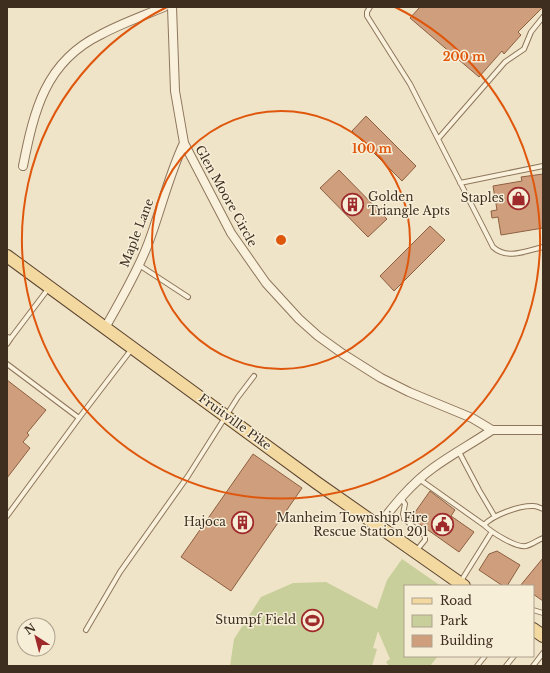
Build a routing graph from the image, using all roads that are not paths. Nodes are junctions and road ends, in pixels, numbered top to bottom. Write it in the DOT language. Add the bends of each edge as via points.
graph roads {
  1 [pos="164,7"];
  2 [pos="172,7"];
  3 [pos="370,7"];
  4 [pos="543,17"];
  5 [pos="438,139"];
  6 [pos="184,143"];
  7 [pos="23,166"];
  8 [pos="543,166"];
  9 [pos="460,183"];
  10 [pos="543,247"];
  11 [pos="7,256"];
  12 [pos="139,265"];
  13 [pos="49,288"];
  14 [pos="188,297"];
  15 [pos="105,328"];
  16 [pos="9,338"];
  17 [pos="7,344"];
  18 [pos="132,348"];
  19 [pos="7,364"];
  20 [pos="254,376"];
  21 [pos="227,416"];
  22 [pos="79,418"];
  23 [pos="492,430"];
  24 [pos="543,430"];
  25 [pos="459,452"];
  26 [pos="419,479"];
  27 [pos="400,497"];
  28 [pos="543,509"];
  29 [pos="7,516"];
  30 [pos="495,517"];
  31 [pos="484,525"];
  32 [pos="378,526"];
  33 [pos="492,533"];
  34 [pos="543,538"];
  35 [pos="416,552"];
  36 [pos="462,585"];
  37 [pos="86,630"];
  38 [pos="543,653"];
  39 [pos="483,657"];
  40 [pos="513,657"];
  41 [pos="477,666"];
  42 [pos="506,666"];
  43 [pos="533,666"];
  1 -- 7 [label="street" via="98,35 81,46 62,64 36,107"];
  2 -- 6 [label="street, Glen Moore Circle" via="175,91"];
  3 -- 5 [label="lane" via="367,16 410,84"];
  4 -- 5 [label="lane" via="531,32 524,49 505,62"];
  5 -- 9 [label="lane"];
  6 -- 12 [label="street, Maple Lane" via="172,167 154,228"];
  6 -- 23 [label="street, Glen Moore Circle" via="243,252 266,283 299,319 343,354 381,378 472,418"];
  8 -- 9 [label="lane"];
  9 -- 10 [label="lane" via="496,250 510,255"];
  11 -- 13 [label="main road, Fruitville Pike"];
  12 -- 14 [label="lane"];
  12 -- 15 [label="street, Maple Lane"];
  13 -- 15 [label="main road, Fruitville Pike"];
  13 -- 16 [label="lane"];
  15 -- 18 [label="main road, Fruitville Pike"];
  16 -- 17 [label="lane"];
  18 -- 21 [label="main road, Fruitville Pike"];
  18 -- 22 [label="lane"];
  19 -- 22 [label="lane"];
  20 -- 21 [label="lane"];
  21 -- 32 [label="main road, Fruitville Pike"];
  21 -- 37 [label="lane" via="120,572"];
  22 -- 29 [label="lane"];
  23 -- 24 [label="street"];
  23 -- 25 [label="street"];
  25 -- 26 [label="street"];
  25 -- 30 [label="lane"];
  26 -- 27 [label="street"];
  26 -- 31 [label="lane"];
  27 -- 32 [label="street"];
  27 -- 35 [label="lane" via="405,504 403,517 425,536"];
  28 -- 30 [label="lane" via="534,505 514,509"];
  30 -- 31 [label="lane"];
  31 -- 33 [label="lane"];
  32 -- 35 [label="main road, Fruitville Pike"];
  33 -- 34 [label="lane" via="517,546 526,546"];
  33 -- 36 [label="lane"];
  35 -- 36 [label="main road, Fruitville Pike"];
  38 -- 43 [label="lane"];
  39 -- 41 [label="lane"];
  40 -- 42 [label="lane"];
}
